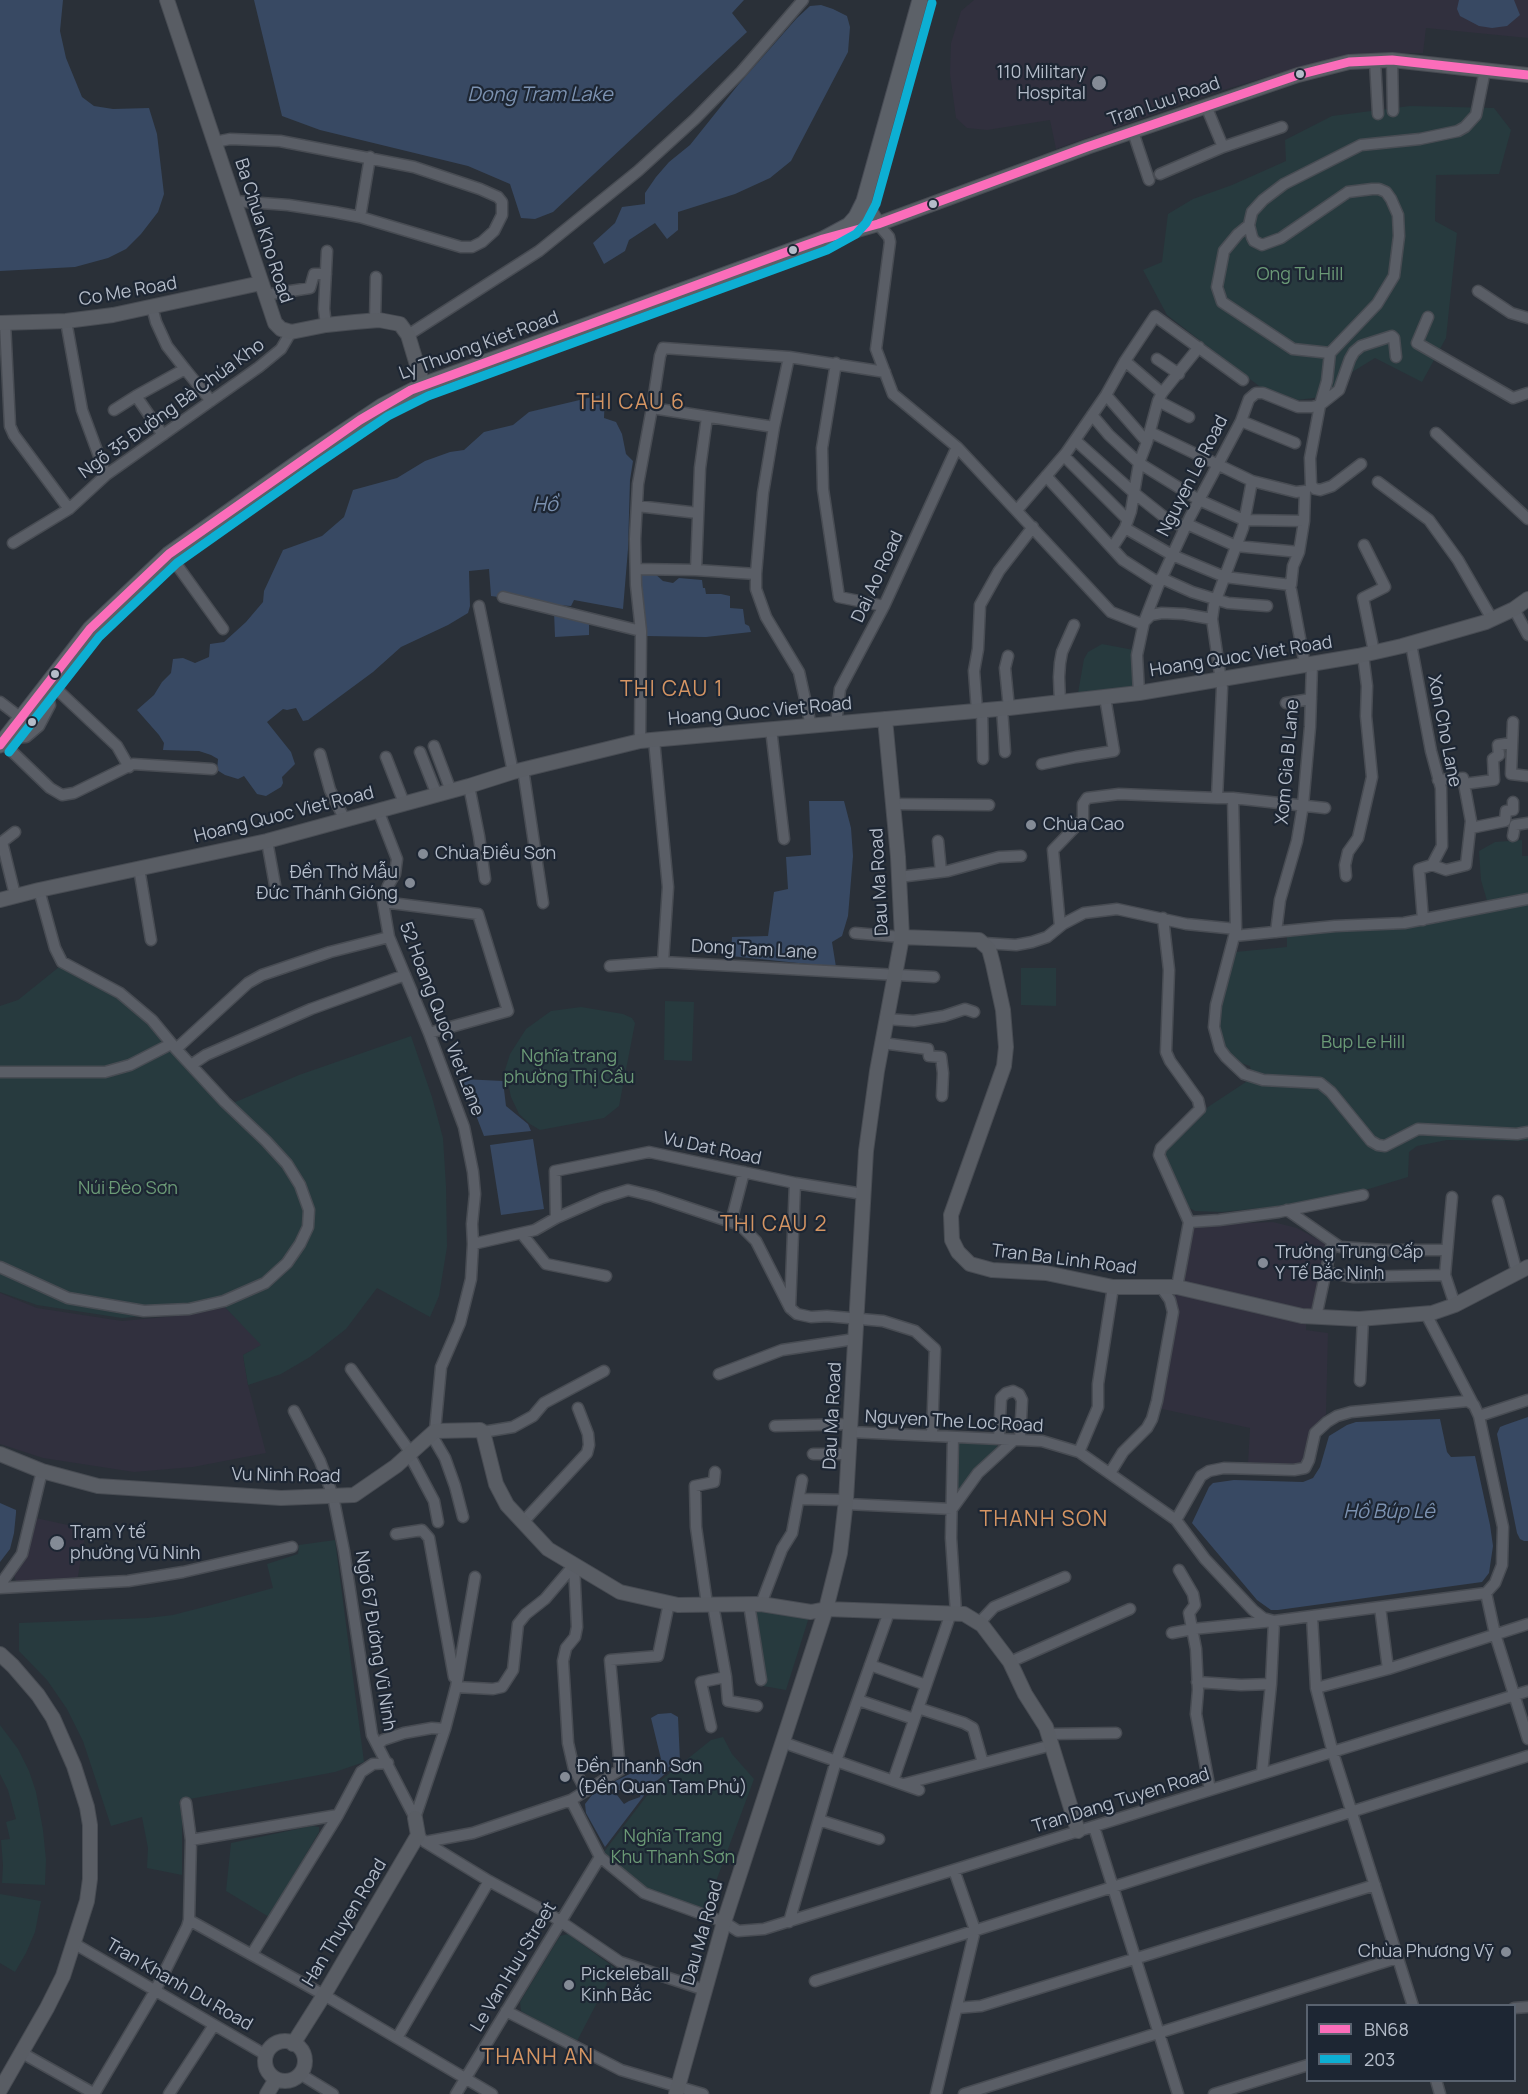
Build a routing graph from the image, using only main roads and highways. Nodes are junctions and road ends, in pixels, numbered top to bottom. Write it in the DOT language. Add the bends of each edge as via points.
graph roads {
  1 [pos="920,0"];
  2 [pos="3,741"];
  1 -- 2 [label="main road, Ly Thuong Kiet Road" via="864,201 853,221 823,239 399,396 169,554 90,629"];
}
